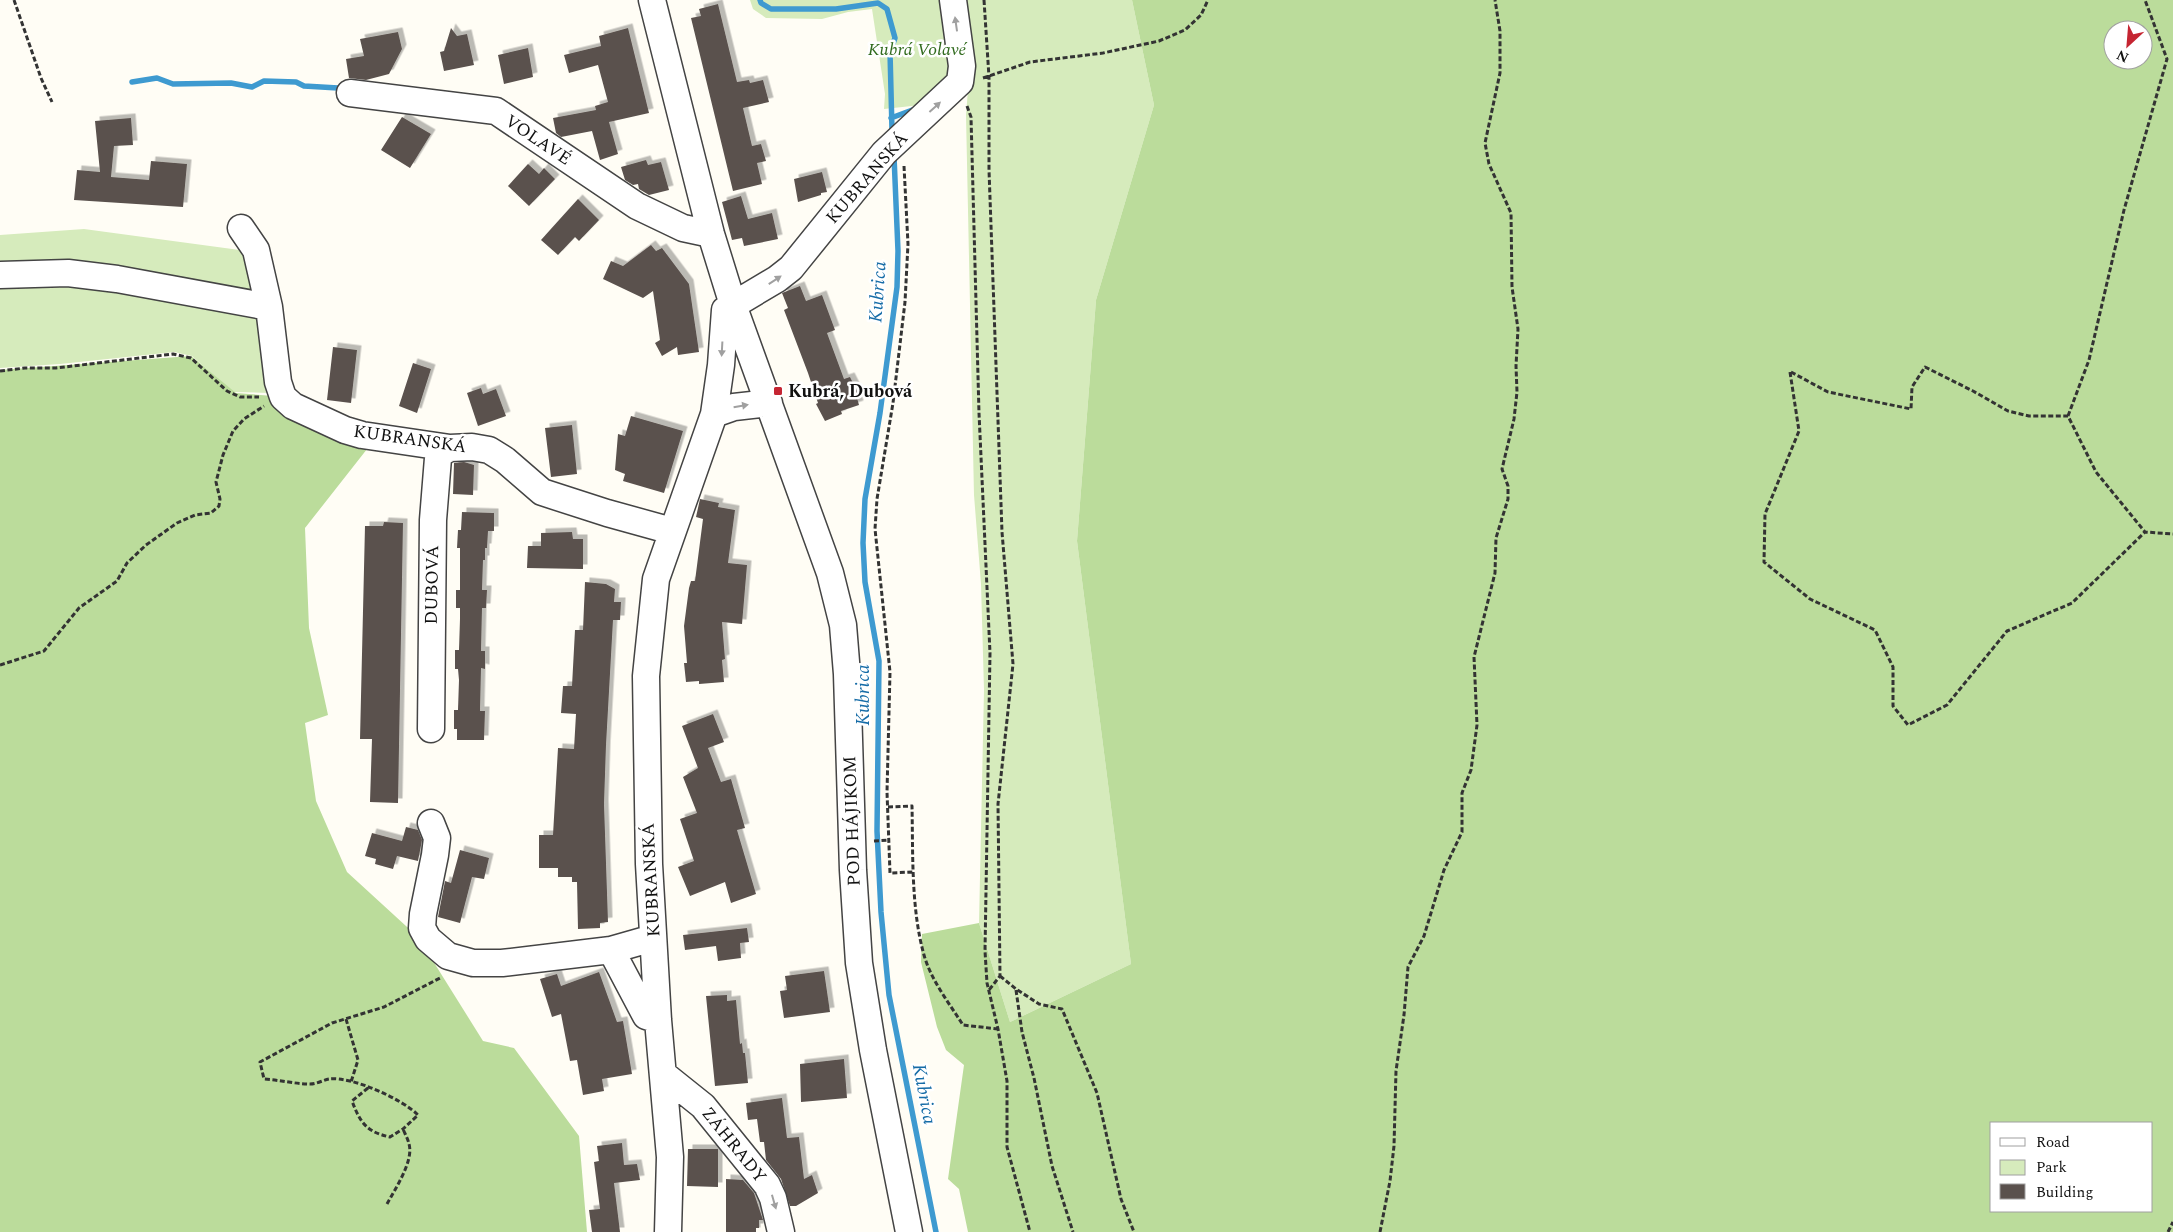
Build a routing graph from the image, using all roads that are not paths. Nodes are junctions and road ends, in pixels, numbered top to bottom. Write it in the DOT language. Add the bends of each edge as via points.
graph roads {
  1 [pos="652,0"];
  2 [pos="953,0"];
  3 [pos="350,94"];
  4 [pos="241,228"];
  5 [pos="711,234"];
  6 [pos="0,275"];
  7 [pos="733,305"];
  8 [pos="269,307"];
  9 [pos="769,403"];
  10 [pos="714,414"];
  11 [pos="450,448"];
  12 [pos="672,531"];
  13 [pos="430,729"];
  14 [pos="431,823"];
  15 [pos="653,938"];
  16 [pos="611,950"];
  17 [pos="658,1020"];
  18 [pos="663,1074"];
  19 [pos="668,1232"];
  20 [pos="781,1232"];
  21 [pos="909,1232"];
  1 -- 5 [label="street"];
  7 -- 2 [label="street, KUBRANSKÁ, one-way" via="777,280 791,268 884,153 960,82 962,66"];
  3 -- 5 [label="street, VOLAVÉ" via="496,111 637,206 683,228"];
  4 -- 8 [label="street" via="256,250"];
  5 -- 7 [label="street"];
  6 -- 8 [label="street" via="68,273"];
  7 -- 9 [label="street, POD HÁJIKOM"];
  7 -- 10 [label="street, KUBRANSKÁ, one-way" via="725,310"];
  8 -- 11 [label="street, KUBRANSKÁ" via="278,382 282,397 293,406 362,435"];
  10 -- 9 [label="street, one-way" via="734,407"];
  9 -- 21 [label="street, POD HÁJIKOM" via="830,573 843,625 859,963"];
  10 -- 12 [label="street, KUBRANSKÁ"];
  11 -- 12 [label="street, KUBRANSKÁ" via="467,446 489,450 542,492"];
  11 -- 13 [label="street, DUBOVÁ" via="438,458 433,520"];
  12 -- 15 [label="street, KUBRANSKÁ" via="656,579 646,676"];
  14 -- 16 [label="street" via="436,846 422,928 437,948 474,963 502,963"];
  15 -- 16 [label="street"];
  15 -- 17 [label="street, KUBRANSKÁ"];
  16 -- 17 [label="street" via="646,1016"];
  17 -- 18 [label="street, KUBRANSKÁ"];
  18 -- 19 [label="street, KUBRANSKÁ" via="670,1157"];
  18 -- 20 [label="street, ZÁHRADY, one-way" via="703,1106 767,1186"];
}
